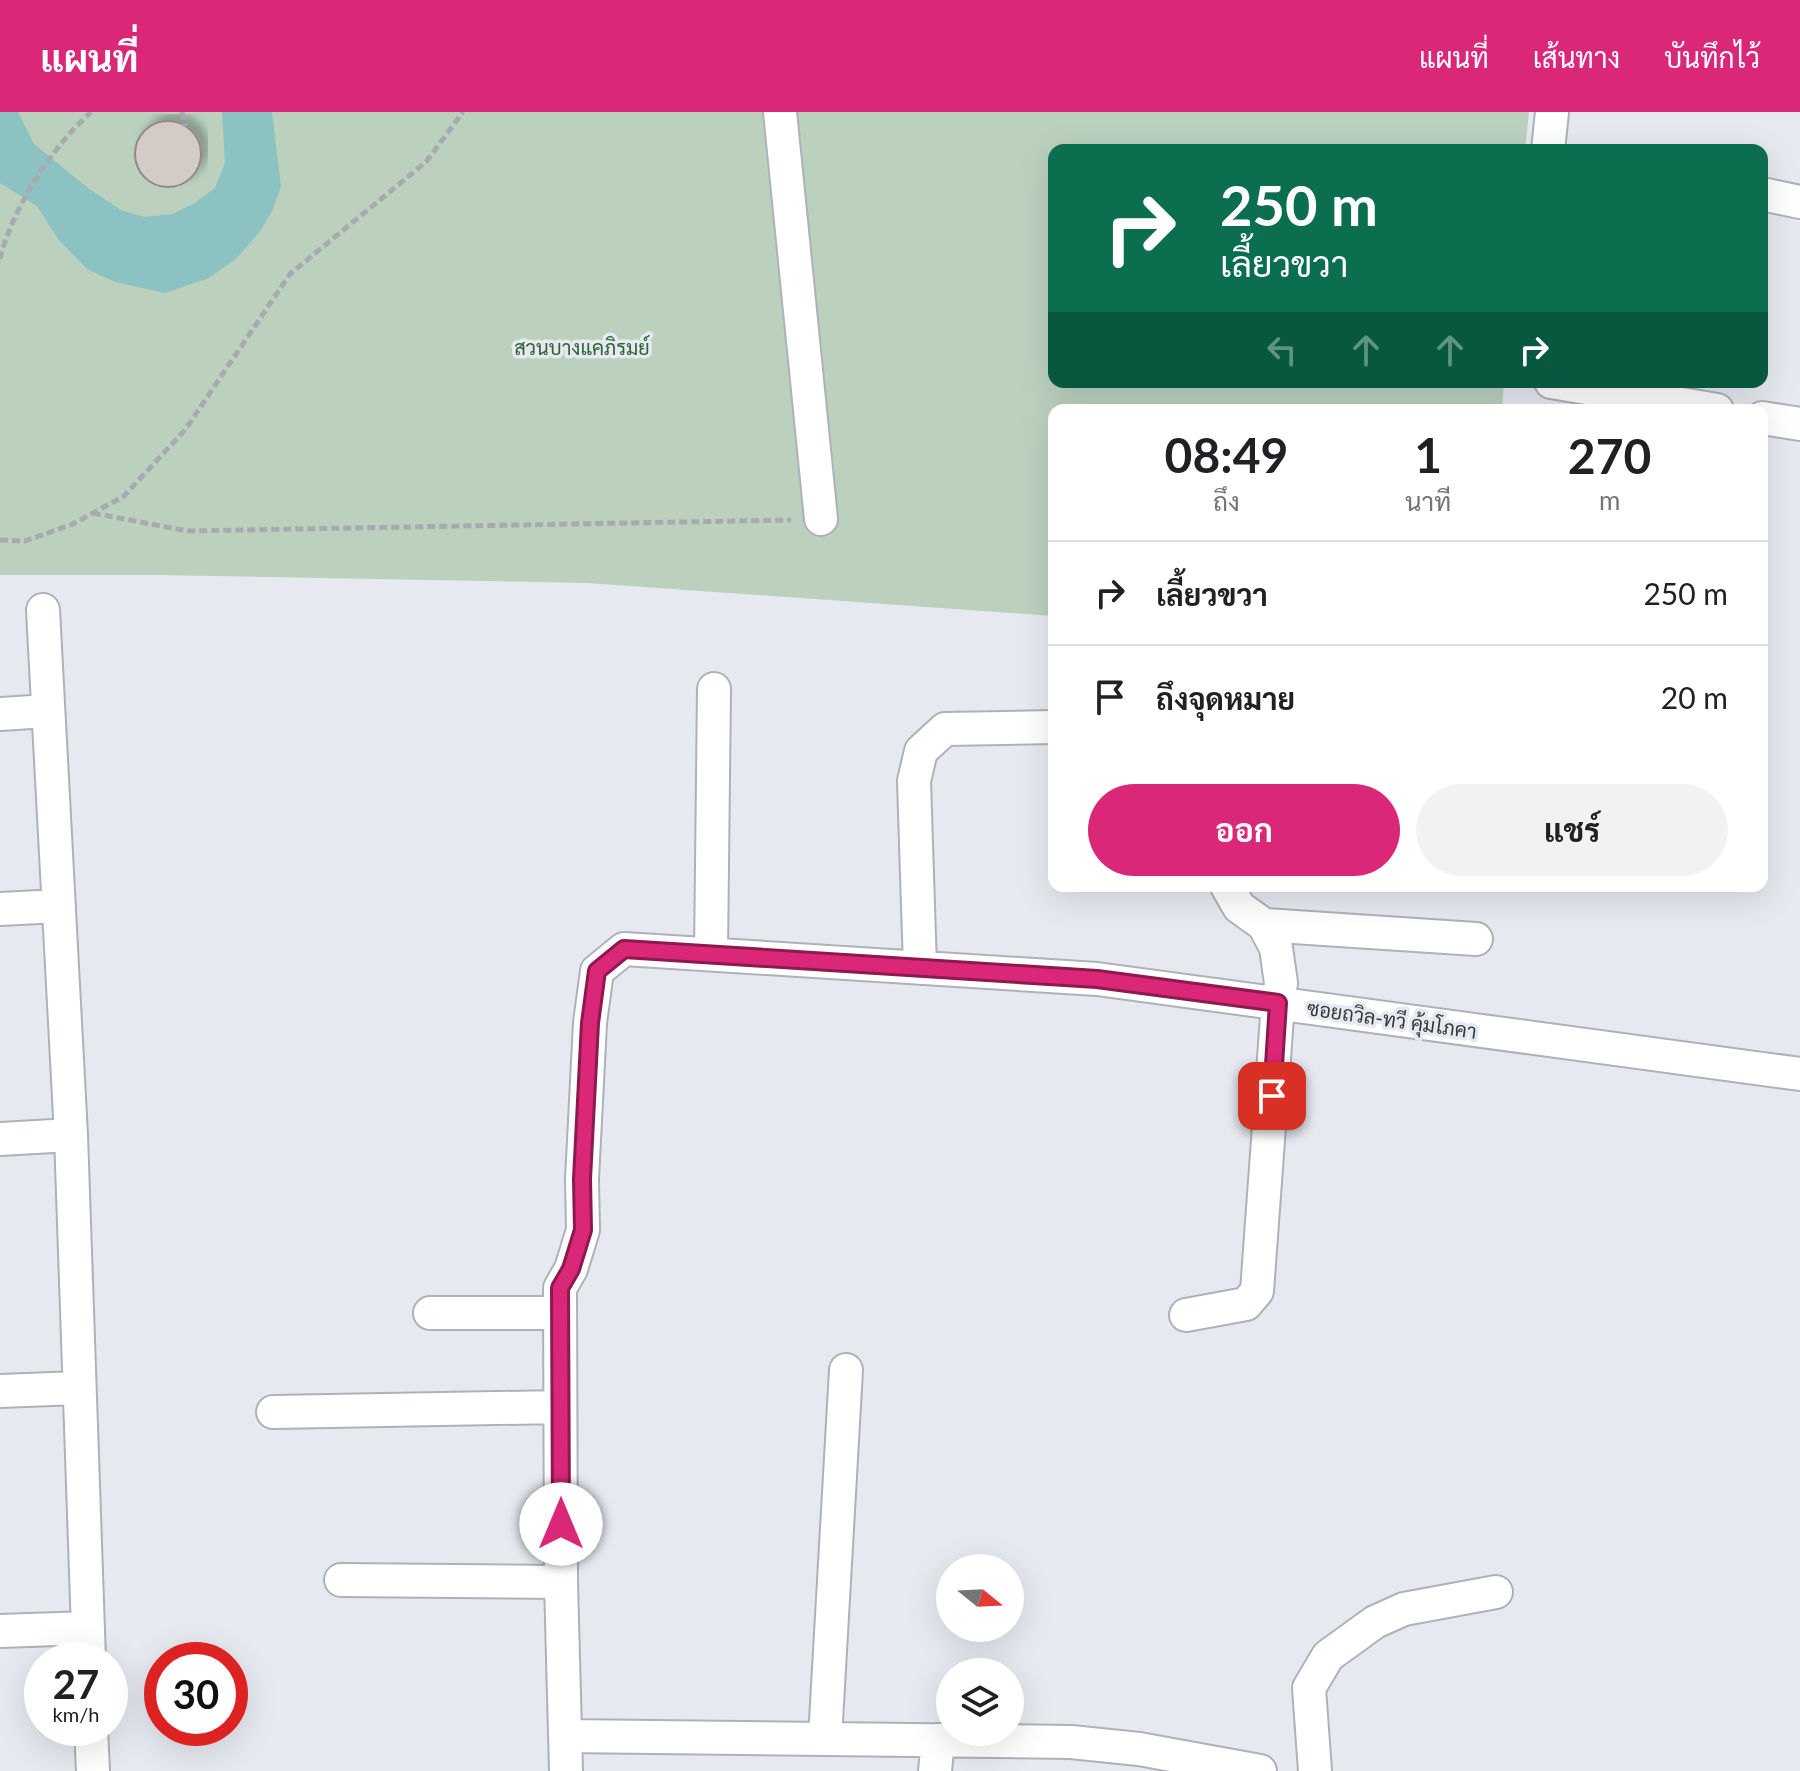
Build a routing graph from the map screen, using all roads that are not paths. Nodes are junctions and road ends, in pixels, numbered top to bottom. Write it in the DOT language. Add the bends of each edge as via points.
graph roads {
  1 [pos="780,112"];
  2 [pos="1552,112"];
  3 [pos="1549,144"];
  4 [pos="1768,195"];
  5 [pos="1800,202"];
  6 [pos="1587,388"];
  7 [pos="1681,404"];
  8 [pos="1768,419"];
  9 [pos="1800,424"];
  10 [pos="821,519"];
  11 [pos="43,610"];
  12 [pos="714,689"];
  13 [pos="48,711"];
  14 [pos="0,714"];
  15 [pos="1048,727"];
  16 [pos="1230,892"];
  17 [pos="59,906"];
  18 [pos="0,909"];
  19 [pos="1264,925"];
  20 [pos="1476,939"];
  21 [pos="711,954"];
  22 [pos="920,968"];
  23 [pos="1278,1003"];
  24 [pos="1800,1074"];
  25 [pos="71,1135"];
  26 [pos="0,1139"];
  27 [pos="430,1313"];
  28 [pos="559,1313"];
  29 [pos="1186,1315"];
  30 [pos="846,1370"];
  31 [pos="79,1388"];
  32 [pos="0,1391"];
  33 [pos="560,1407"];
  34 [pos="273,1412"];
  35 [pos="341,1580"];
  36 [pos="561,1582"];
  37 [pos="1496,1592"];
  38 [pos="0,1631"];
  39 [pos="74,1642"];
  40 [pos="88,1642"];
  41 [pos="565,1736"];
  42 [pos="825,1739"];
  43 [pos="92,1746"];
  44 [pos="937,1756"];
  45 [pos="1219,1767"];
  46 [pos="93,1771"];
  47 [pos="566,1771"];
  48 [pos="1260,1771"];
  49 [pos="1315,1771"];
  1 -- 10 [label="street"];
  2 -- 3 [label="street"];
  4 -- 5 [label="street"];
  6 -- 7 [label="street"];
  8 -- 9 [label="street"];
  11 -- 13 [label="street"];
  12 -- 21 [label="street"];
  13 -- 14 [label="street"];
  13 -- 17 [label="street"];
  15 -- 22 [label="street" via="945,729 921,751 914,781"];
  16 -- 19 [label="street" via="1239,907"];
  17 -- 18 [label="street"];
  17 -- 25 [label="street"];
  19 -- 20 [label="street"];
  19 -- 23 [label="street" via="1276,948"];
  21 -- 22 [label="street, ซอยถวิล-ทวี คุ้มโภคา"];
  21 -- 28 [label="street, ซอยถวิล-ทวี คุ้มโภคา" via="624,949 597,971 590,1023 583,1230 560,1288"];
  22 -- 23 [label="street, ซอยถวิล-ทวี คุ้มโภคา" via="1097,979"];
  23 -- 24 [label="street, ซอยถวิล-ทวี คุ้มโภคา"];
  23 -- 29 [label="street" via="1257,1291 1246,1304"];
  25 -- 26 [label="street"];
  25 -- 31 [label="street"];
  27 -- 28 [label="street"];
  28 -- 33 [label="street, ซอยถวิล-ทวี คุ้มโภคา"];
  30 -- 42 [label="street"];
  31 -- 32 [label="street"];
  31 -- 40 [label="street"];
  33 -- 34 [label="street"];
  33 -- 36 [label="street, ซอยถวิล-ทวี คุ้มโภคา"];
  35 -- 36 [label="street"];
  36 -- 41 [label="street, ซอยถวิล-ทวี คุ้มโภคา"];
  37 -- 49 [label="street" via="1404,1609 1375,1622 1328,1656 1309,1688"];
  38 -- 39 [label="street"];
  41 -- 42 [label="street"];
  41 -- 47 [label="street, ซอยถวิล-ทวี คุ้มโภคา"];
  42 -- 44 [label="street"];
  43 -- 46 [label="street"];
  44 -- 45 [label="street" via="1071,1742 1139,1749"];
  45 -- 48 [label="street"];
}
